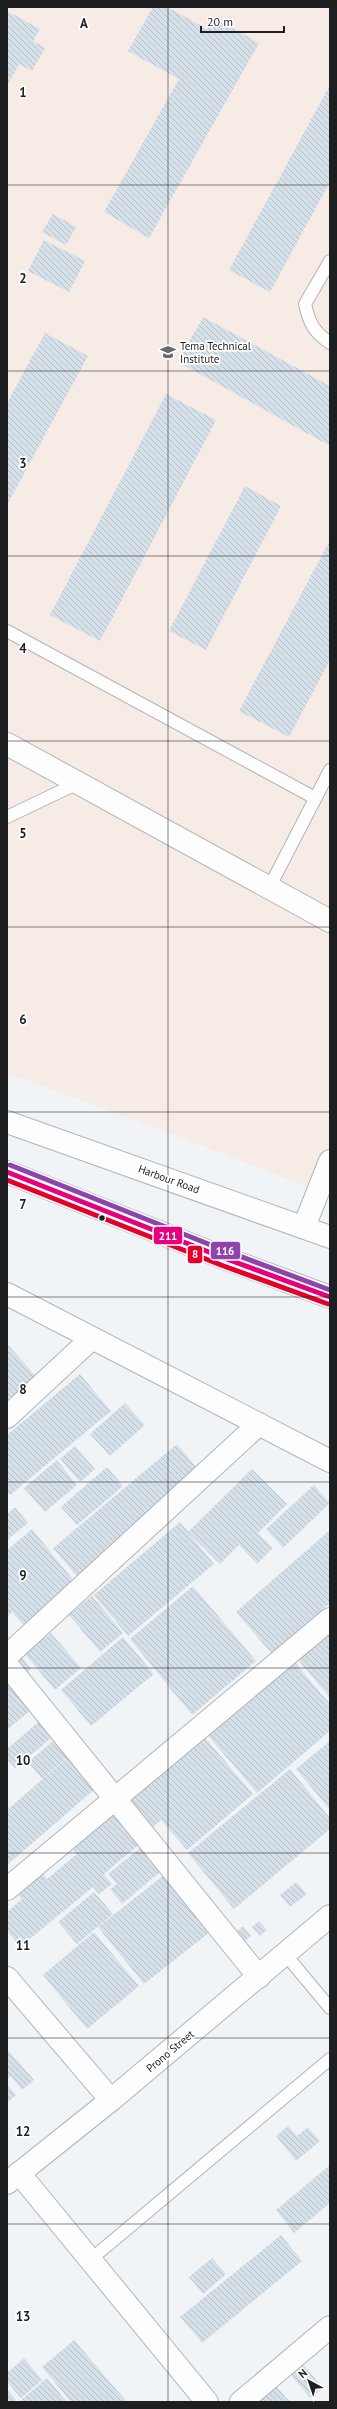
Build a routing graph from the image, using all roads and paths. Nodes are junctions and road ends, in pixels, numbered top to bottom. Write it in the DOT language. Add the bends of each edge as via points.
graph roads {
  1 [pos="330,261"];
  2 [pos="330,343"];
  3 [pos="7,631"];
  4 [pos="7,744"];
  5 [pos="330,770"];
  6 [pos="78,783"];
  7 [pos="315,798"];
  8 [pos="7,817"];
  9 [pos="269,888"];
  10 [pos="330,921"];
  11 [pos="7,1122"];
  12 [pos="330,1161"];
  13 [pos="7,1172"];
  14 [pos="304,1227"];
  15 [pos="330,1237"];
  16 [pos="7,1294"];
  17 [pos="330,1297"];
  18 [pos="91,1339"];
  19 [pos="7,1417"];
  20 [pos="259,1424"];
  21 [pos="330,1461"];
  22 [pos="330,1619"];
  23 [pos="7,1656"];
  24 [pos="7,1665"];
  25 [pos="115,1800"];
  26 [pos="7,1890"];
  27 [pos="330,1916"];
  28 [pos="285,1954"];
  29 [pos="259,1977"];
  30 [pos="7,1978"];
  31 [pos="330,2008"];
  32 [pos="330,2059"];
  33 [pos="112,2100"];
  34 [pos="13,2178"];
  35 [pos="90,2260"];
  36 [pos="330,2327"];
  37 [pos="207,2402"];
  38 [pos="241,2402"];
  1 -- 2 [label="lane" via="305,304 308,321 314,330"];
  3 -- 7 [label="lane"];
  4 -- 6 [label="main road"];
  5 -- 7 [label="lane"];
  6 -- 8 [label="lane"];
  6 -- 9 [label="main road"];
  7 -- 9 [label="lane"];
  9 -- 10 [label="main road"];
  11 -- 14 [label="main road, Harbour Road"];
  12 -- 14 [label="main road"];
  13 -- 17 [label="main road"];
  14 -- 15 [label="main road, Harbour Road"];
  16 -- 18 [label="main road"];
  18 -- 19 [label="main road"];
  18 -- 20 [label="main road"];
  20 -- 21 [label="main road"];
  20 -- 23 [label="main road"];
  22 -- 25 [label="main road"];
  24 -- 25 [label="main road"];
  25 -- 26 [label="main road"];
  25 -- 29 [label="main road"];
  27 -- 28 [label="main road, Prono Street"];
  28 -- 29 [label="main road, Prono Street"];
  28 -- 31 [label="lane"];
  29 -- 33 [label="main road, Prono Street"];
  30 -- 33 [label="main road"];
  32 -- 35 [label="lane"];
  33 -- 34 [label="main road, Prono Street"];
  34 -- 35 [label="main road"];
  35 -- 37 [label="main road"];
  36 -- 38 [label="main road"];
}
